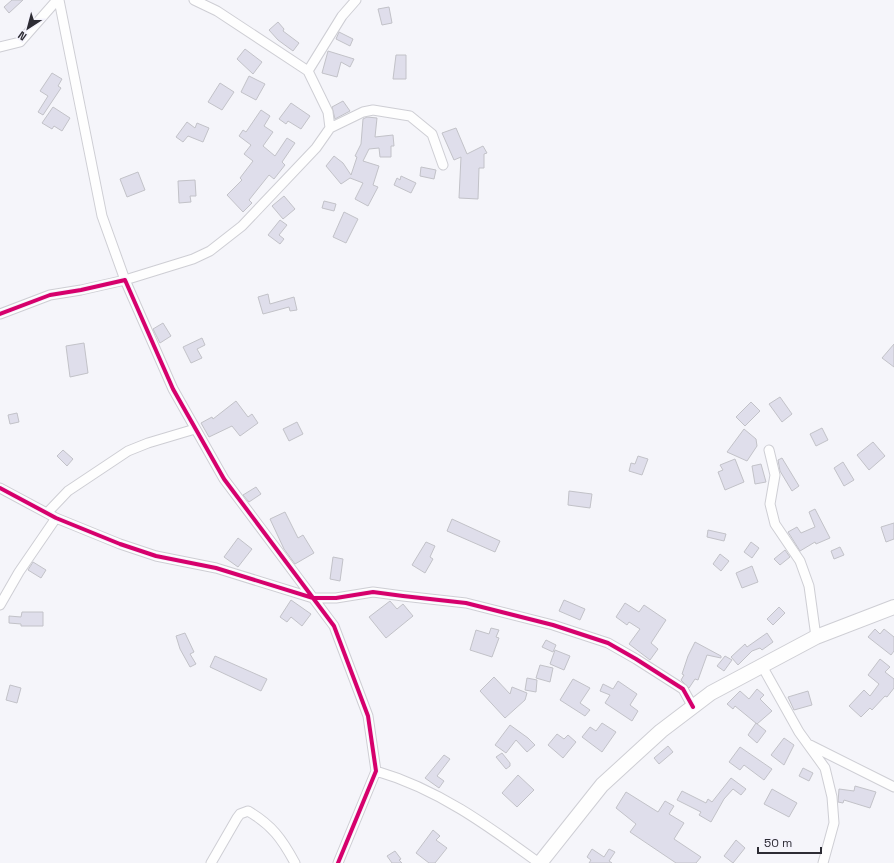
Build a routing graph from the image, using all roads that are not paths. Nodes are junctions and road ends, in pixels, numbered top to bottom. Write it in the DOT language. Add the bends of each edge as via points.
graph roads {
  1 [pos="58,0"];
  2 [pos="194,0"];
  3 [pos="356,0"];
  4 [pos="0,47"];
  5 [pos="308,72"];
  6 [pos="330,128"];
  7 [pos="443,165"];
  8 [pos="125,280"];
  9 [pos="0,314"];
  10 [pos="195,429"];
  11 [pos="769,450"];
  12 [pos="0,488"];
  13 [pos="47,513"];
  14 [pos="56,518"];
  15 [pos="313,598"];
  16 [pos="0,605"];
  17 [pos="894,607"];
  18 [pos="816,637"];
  19 [pos="762,666"];
  20 [pos="693,707"];
  21 [pos="809,744"];
  22 [pos="376,771"];
  23 [pos="894,787"];
  24 [pos="211,863"];
  25 [pos="296,863"];
  26 [pos="338,863"];
  27 [pos="539,863"];
  28 [pos="824,863"];
  1 -- 4 [label="street" via="20,42"];
  1 -- 8 [label="street" via="102,216"];
  2 -- 5 [label="street" via="217,11"];
  3 -- 5 [label="street" via="342,16"];
  5 -- 6 [label="street" via="328,112"];
  6 -- 7 [label="street" via="363,112 373,110 410,116 432,134"];
  6 -- 8 [label="street" via="316,148 242,226 210,251 193,259"];
  8 -- 9 [label="street" via="50,295"];
  8 -- 10 [label="street" via="173,389"];
  10 -- 13 [label="street" via="128,451 68,491"];
  10 -- 15 [label="street" via="224,479"];
  11 -- 18 [label="street" via="775,475 770,504 775,524 800,561 809,586"];
  12 -- 13 [label="street"];
  13 -- 14 [label="street"];
  14 -- 15 [label="street" via="149,554 216,568"];
  14 -- 16 [label="street"];
  15 -- 20 [label="street" via="336,598 373,592 466,604 553,625 608,643 636,658 683,689"];
  15 -- 22 [label="street" via="334,626 368,716"];
  17 -- 18 [label="main road"];
  18 -- 19 [label="main road"];
  19 -- 20 [label="main road" via="711,693"];
  19 -- 21 [label="street" via="799,732"];
  20 -- 27 [label="main road" via="661,731 602,785"];
  21 -- 23 [label="street"];
  21 -- 28 [label="street" via="825,768 832,797 834,823"];
  22 -- 26 [label="street"];
  22 -- 27 [label="street" via="426,789 482,821"];
  24 -- 25 [label="street" via="237,818 248,811 266,822"];
}
